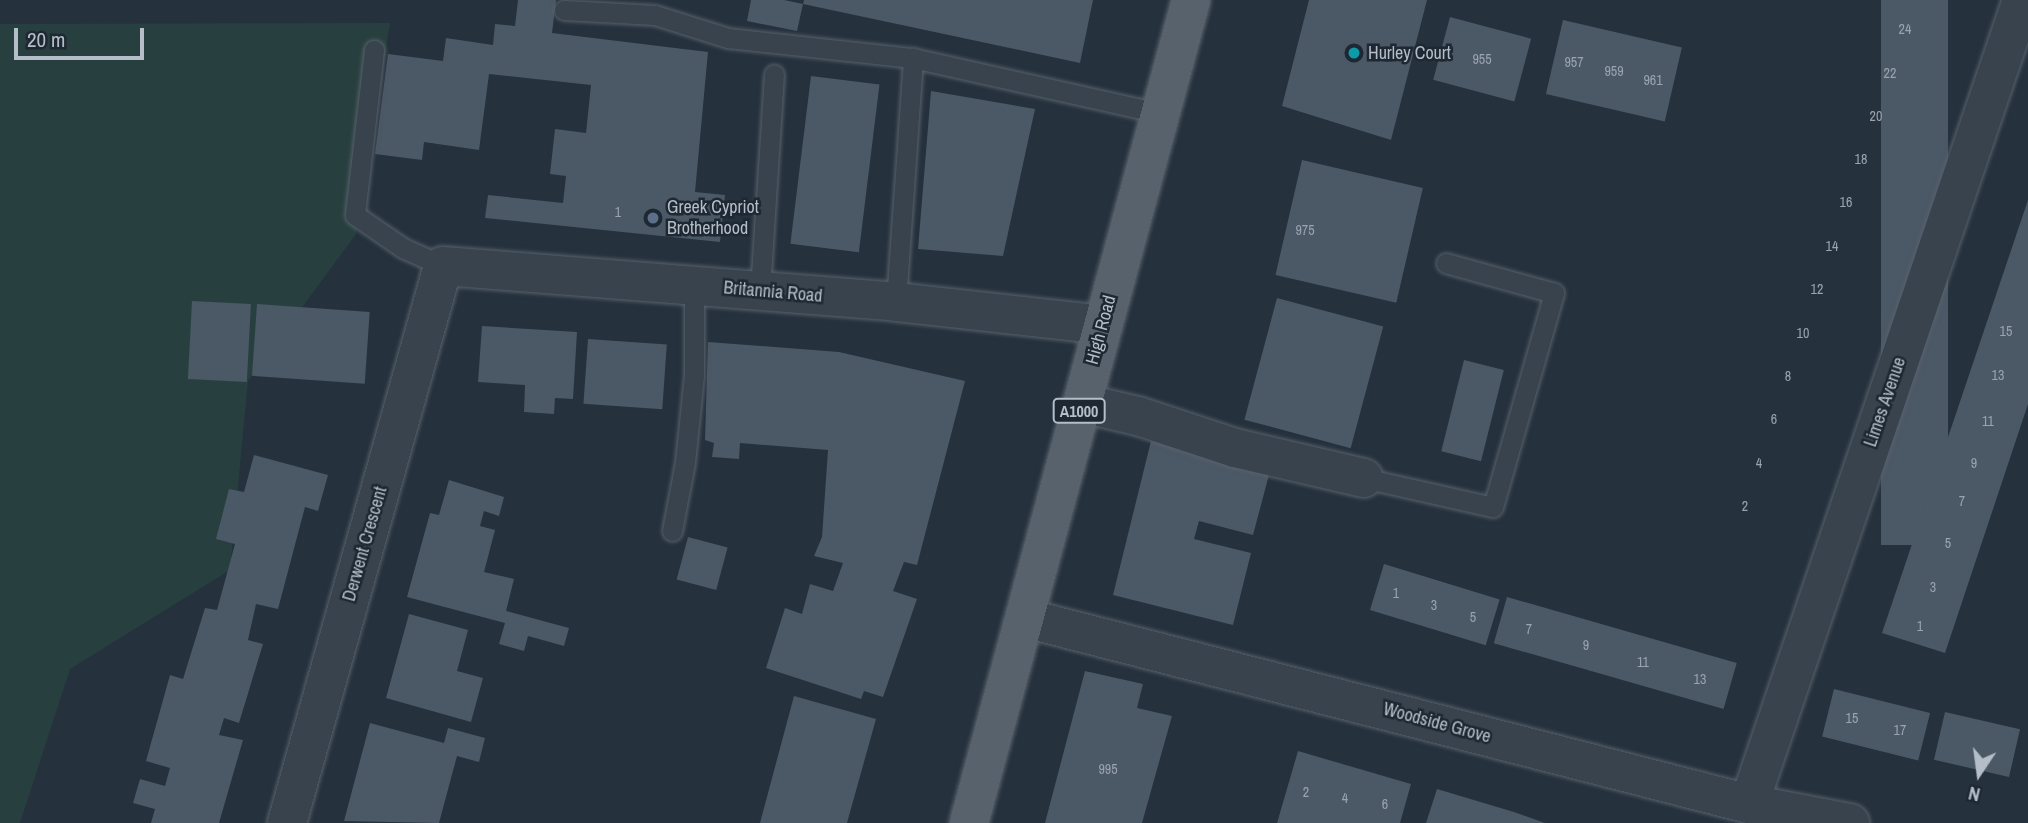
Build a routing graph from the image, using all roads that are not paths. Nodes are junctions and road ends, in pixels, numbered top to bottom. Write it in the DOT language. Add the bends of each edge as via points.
graph roads {
  1 [pos="1191,0"];
  2 [pos="2022,0"];
  3 [pos="564,10"];
  4 [pos="374,50"];
  5 [pos="912,58"];
  6 [pos="774,74"];
  7 [pos="1160,113"];
  8 [pos="1446,263"];
  9 [pos="443,266"];
  10 [pos="694,286"];
  11 [pos="760,291"];
  12 [pos="896,302"];
  13 [pos="1103,325"];
  14 [pos="1082,403"];
  15 [pos="1364,478"];
  16 [pos="672,531"];
  17 [pos="1025,618"];
  18 [pos="1749,804"];
  19 [pos="291,822"];
  20 [pos="969,823"];
  21 [pos="1850,823"];
  1 -- 7 [label="main road, High Road / A1000"];
  2 -- 18 [label="street, Limes Avenue"];
  3 -- 5 [label="lane" via="655,15 728,38"];
  4 -- 9 [label="lane" via="355,215 403,248"];
  5 -- 7 [label="lane"];
  5 -- 12 [label="lane"];
  6 -- 11 [label="lane"];
  7 -- 13 [label="main road, High Road / A1000"];
  8 -- 15 [label="lane" via="1554,293 1493,507"];
  9 -- 10 [label="street, Britannia Road"];
  9 -- 19 [label="street, Derwent Crescent"];
  10 -- 11 [label="street, Britannia Road"];
  10 -- 16 [label="lane" via="694,375"];
  11 -- 12 [label="street, Britannia Road"];
  12 -- 13 [label="street, Britannia Road"];
  13 -- 14 [label="main road, High Road / A1000"];
  14 -- 15 [label="street" via="1235,448"];
  14 -- 17 [label="main road, High Road / A1000"];
  17 -- 18 [label="street, Woodside Grove"];
  17 -- 20 [label="main road, High Road / A1000"];
  18 -- 21 [label="street, Woodside Grove"];
}
